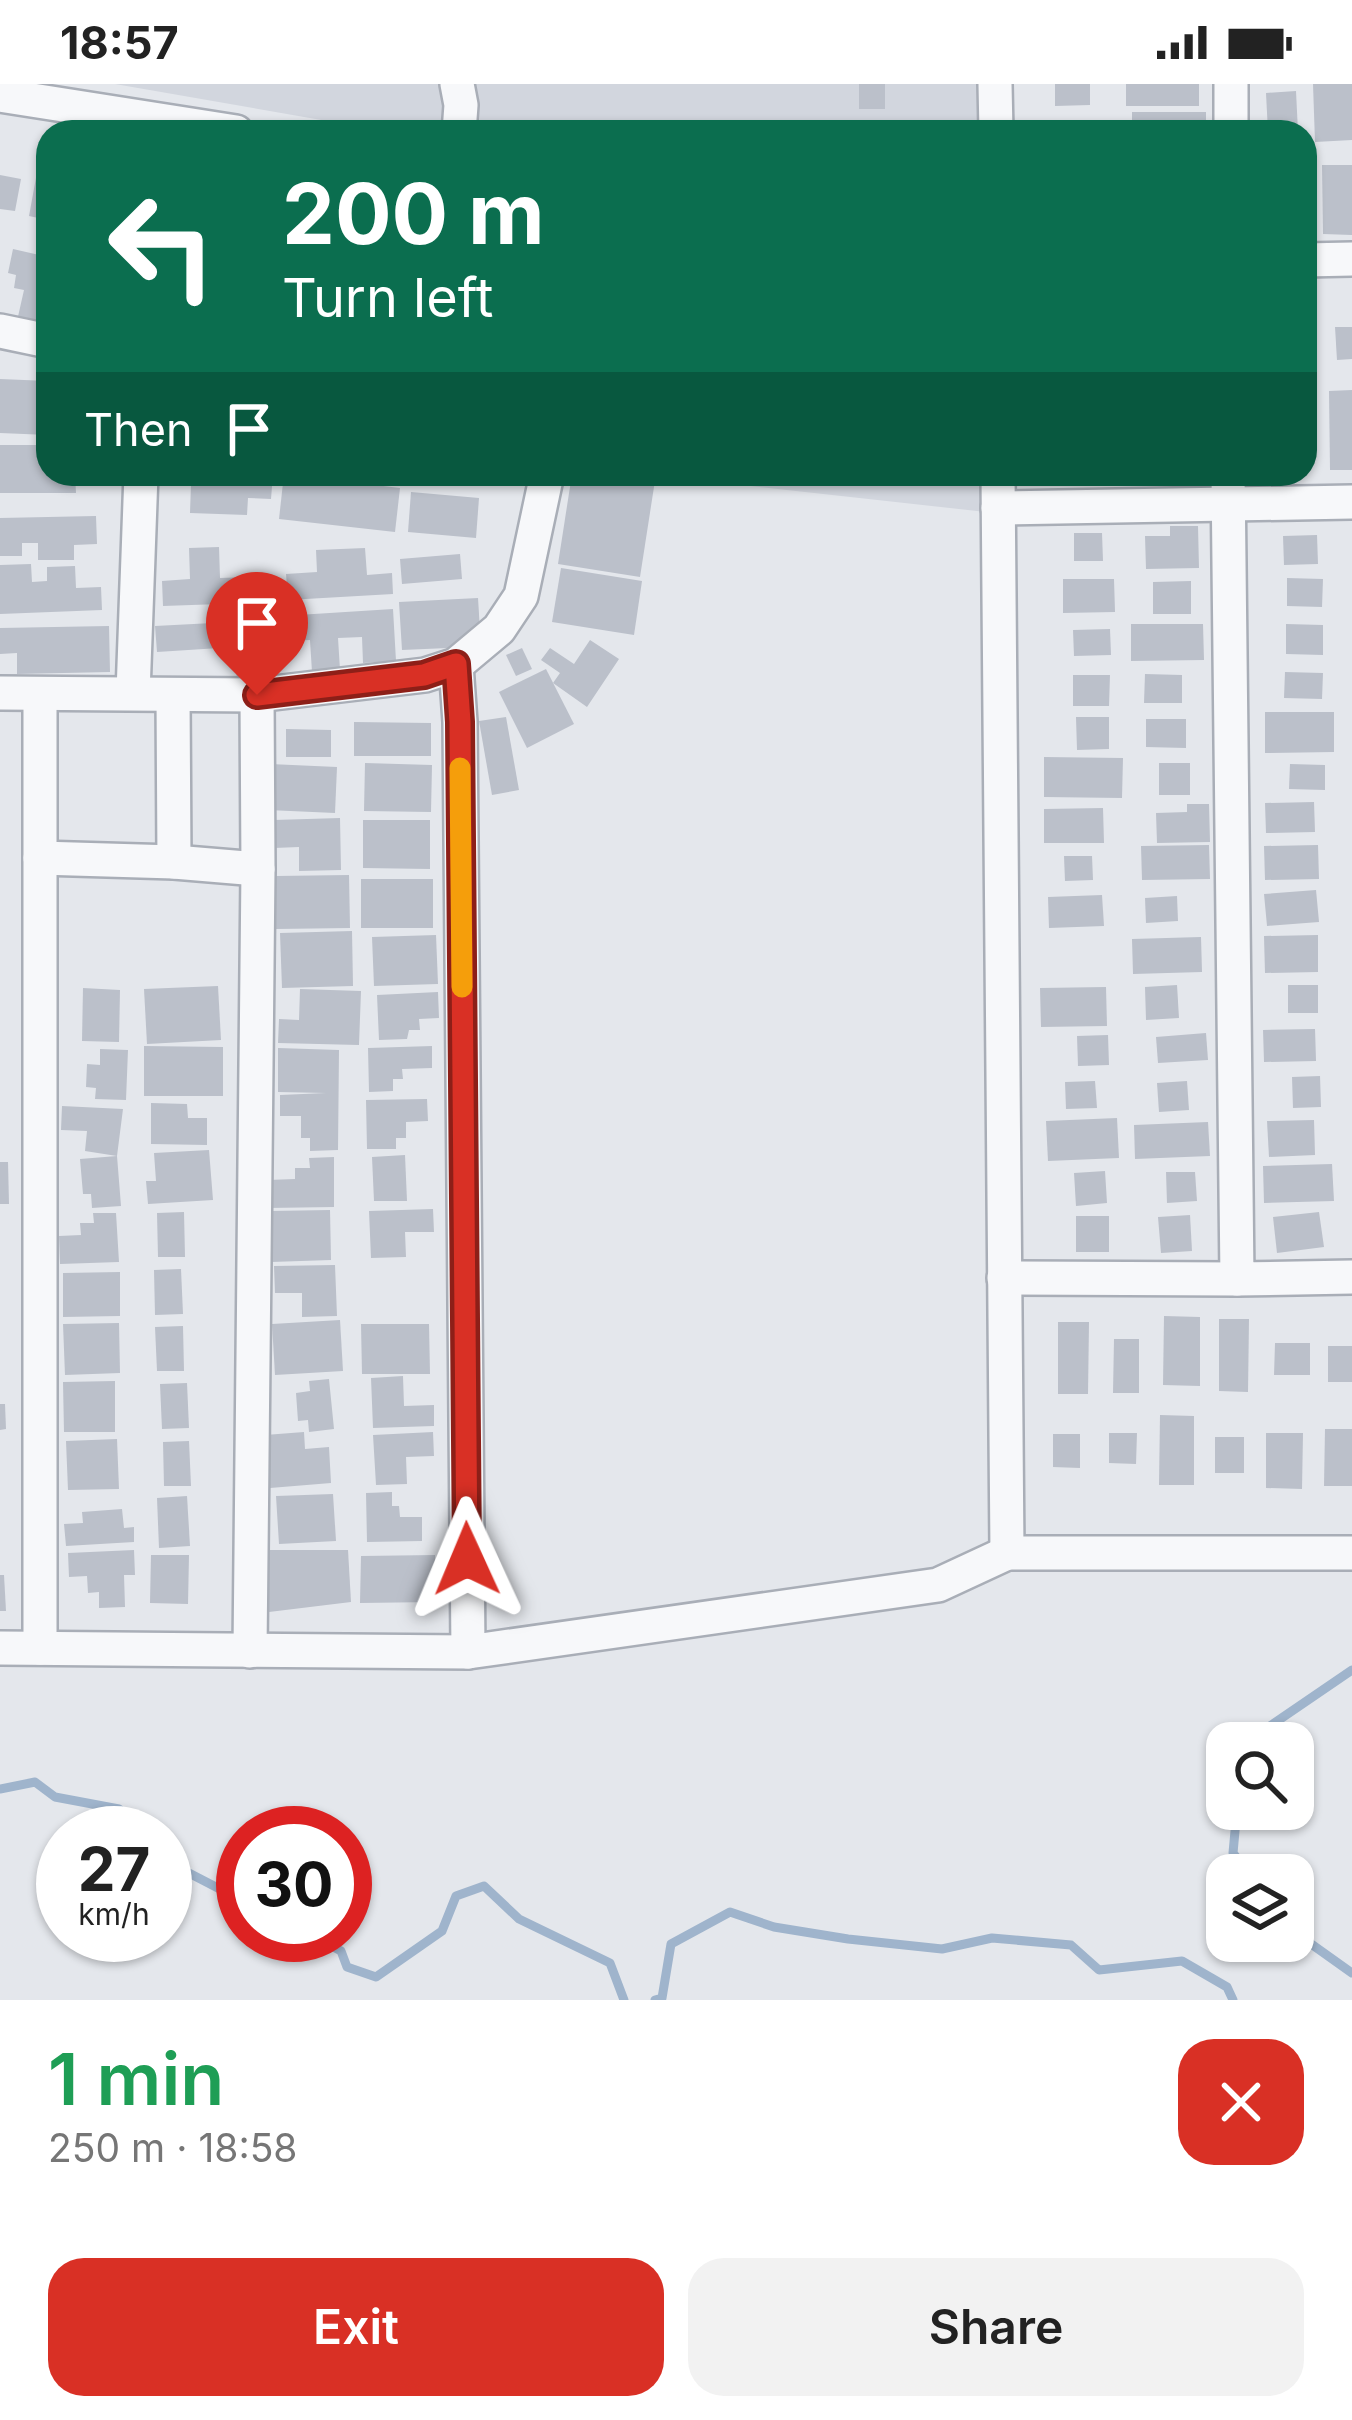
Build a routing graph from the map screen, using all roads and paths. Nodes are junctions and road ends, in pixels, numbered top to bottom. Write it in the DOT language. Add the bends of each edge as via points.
graph roads {
  1 [pos="457,84"];
  2 [pos="995,84"];
  3 [pos="1231,84"];
  4 [pos="0,95"];
  5 [pos="159,120"];
  6 [pos="460,120"];
  7 [pos="996,120"];
  8 [pos="1231,120"];
  9 [pos="1317,260"];
  10 [pos="1352,260"];
  11 [pos="0,331"];
  12 [pos="36,338"];
  13 [pos="141,486"];
  14 [pos="544,486"];
  15 [pos="998,486"];
  16 [pos="1227,489"];
  17 [pos="1352,502"];
  18 [pos="998,508"];
  19 [pos="456,664"];
  20 [pos="0,693"];
  21 [pos="133,693"];
  22 [pos="40,694"];
  23 [pos="173,695"];
  24 [pos="257,695"];
  25 [pos="40,858"];
  26 [pos="174,862"];
  27 [pos="258,869"];
  28 [pos="1352,1277"];
  29 [pos="1004,1278"];
  30 [pos="1237,1279"];
  31 [pos="1007,1553"];
  32 [pos="1352,1553"];
  33 [pos="0,1648"];
  34 [pos="40,1648"];
  35 [pos="250,1651"];
  36 [pos="468,1652"];
  1 -- 6 [label="street"];
  2 -- 7 [label="street"];
  3 -- 8 [label="street"];
  4 -- 5 [label="street"];
  9 -- 10 [label="street"];
  11 -- 12 [label="street"];
  13 -- 21 [label="street"];
  14 -- 19 [label="street" via="521,596 499,629"];
  15 -- 18 [label="street"];
  16 -- 17 [label="street"];
  16 -- 18 [label="street"];
  16 -- 30 [label="street"];
  18 -- 29 [label="street"];
  19 -- 24 [label="street"];
  19 -- 36 [label="street"];
  20 -- 22 [label="street"];
  21 -- 22 [label="street"];
  21 -- 23 [label="street"];
  22 -- 25 [label="street"];
  23 -- 24 [label="street"];
  23 -- 26 [label="street"];
  24 -- 27 [label="street"];
  25 -- 26 [label="street"];
  25 -- 34 [label="street"];
  26 -- 27 [label="street"];
  27 -- 35 [label="street"];
  28 -- 30 [label="street"];
  29 -- 30 [label="street"];
  29 -- 31 [label="street"];
  31 -- 32 [label="street"];
  31 -- 36 [label="street" via="938,1585"];
  33 -- 34 [label="street"];
  34 -- 35 [label="street"];
  35 -- 36 [label="street"];
}
